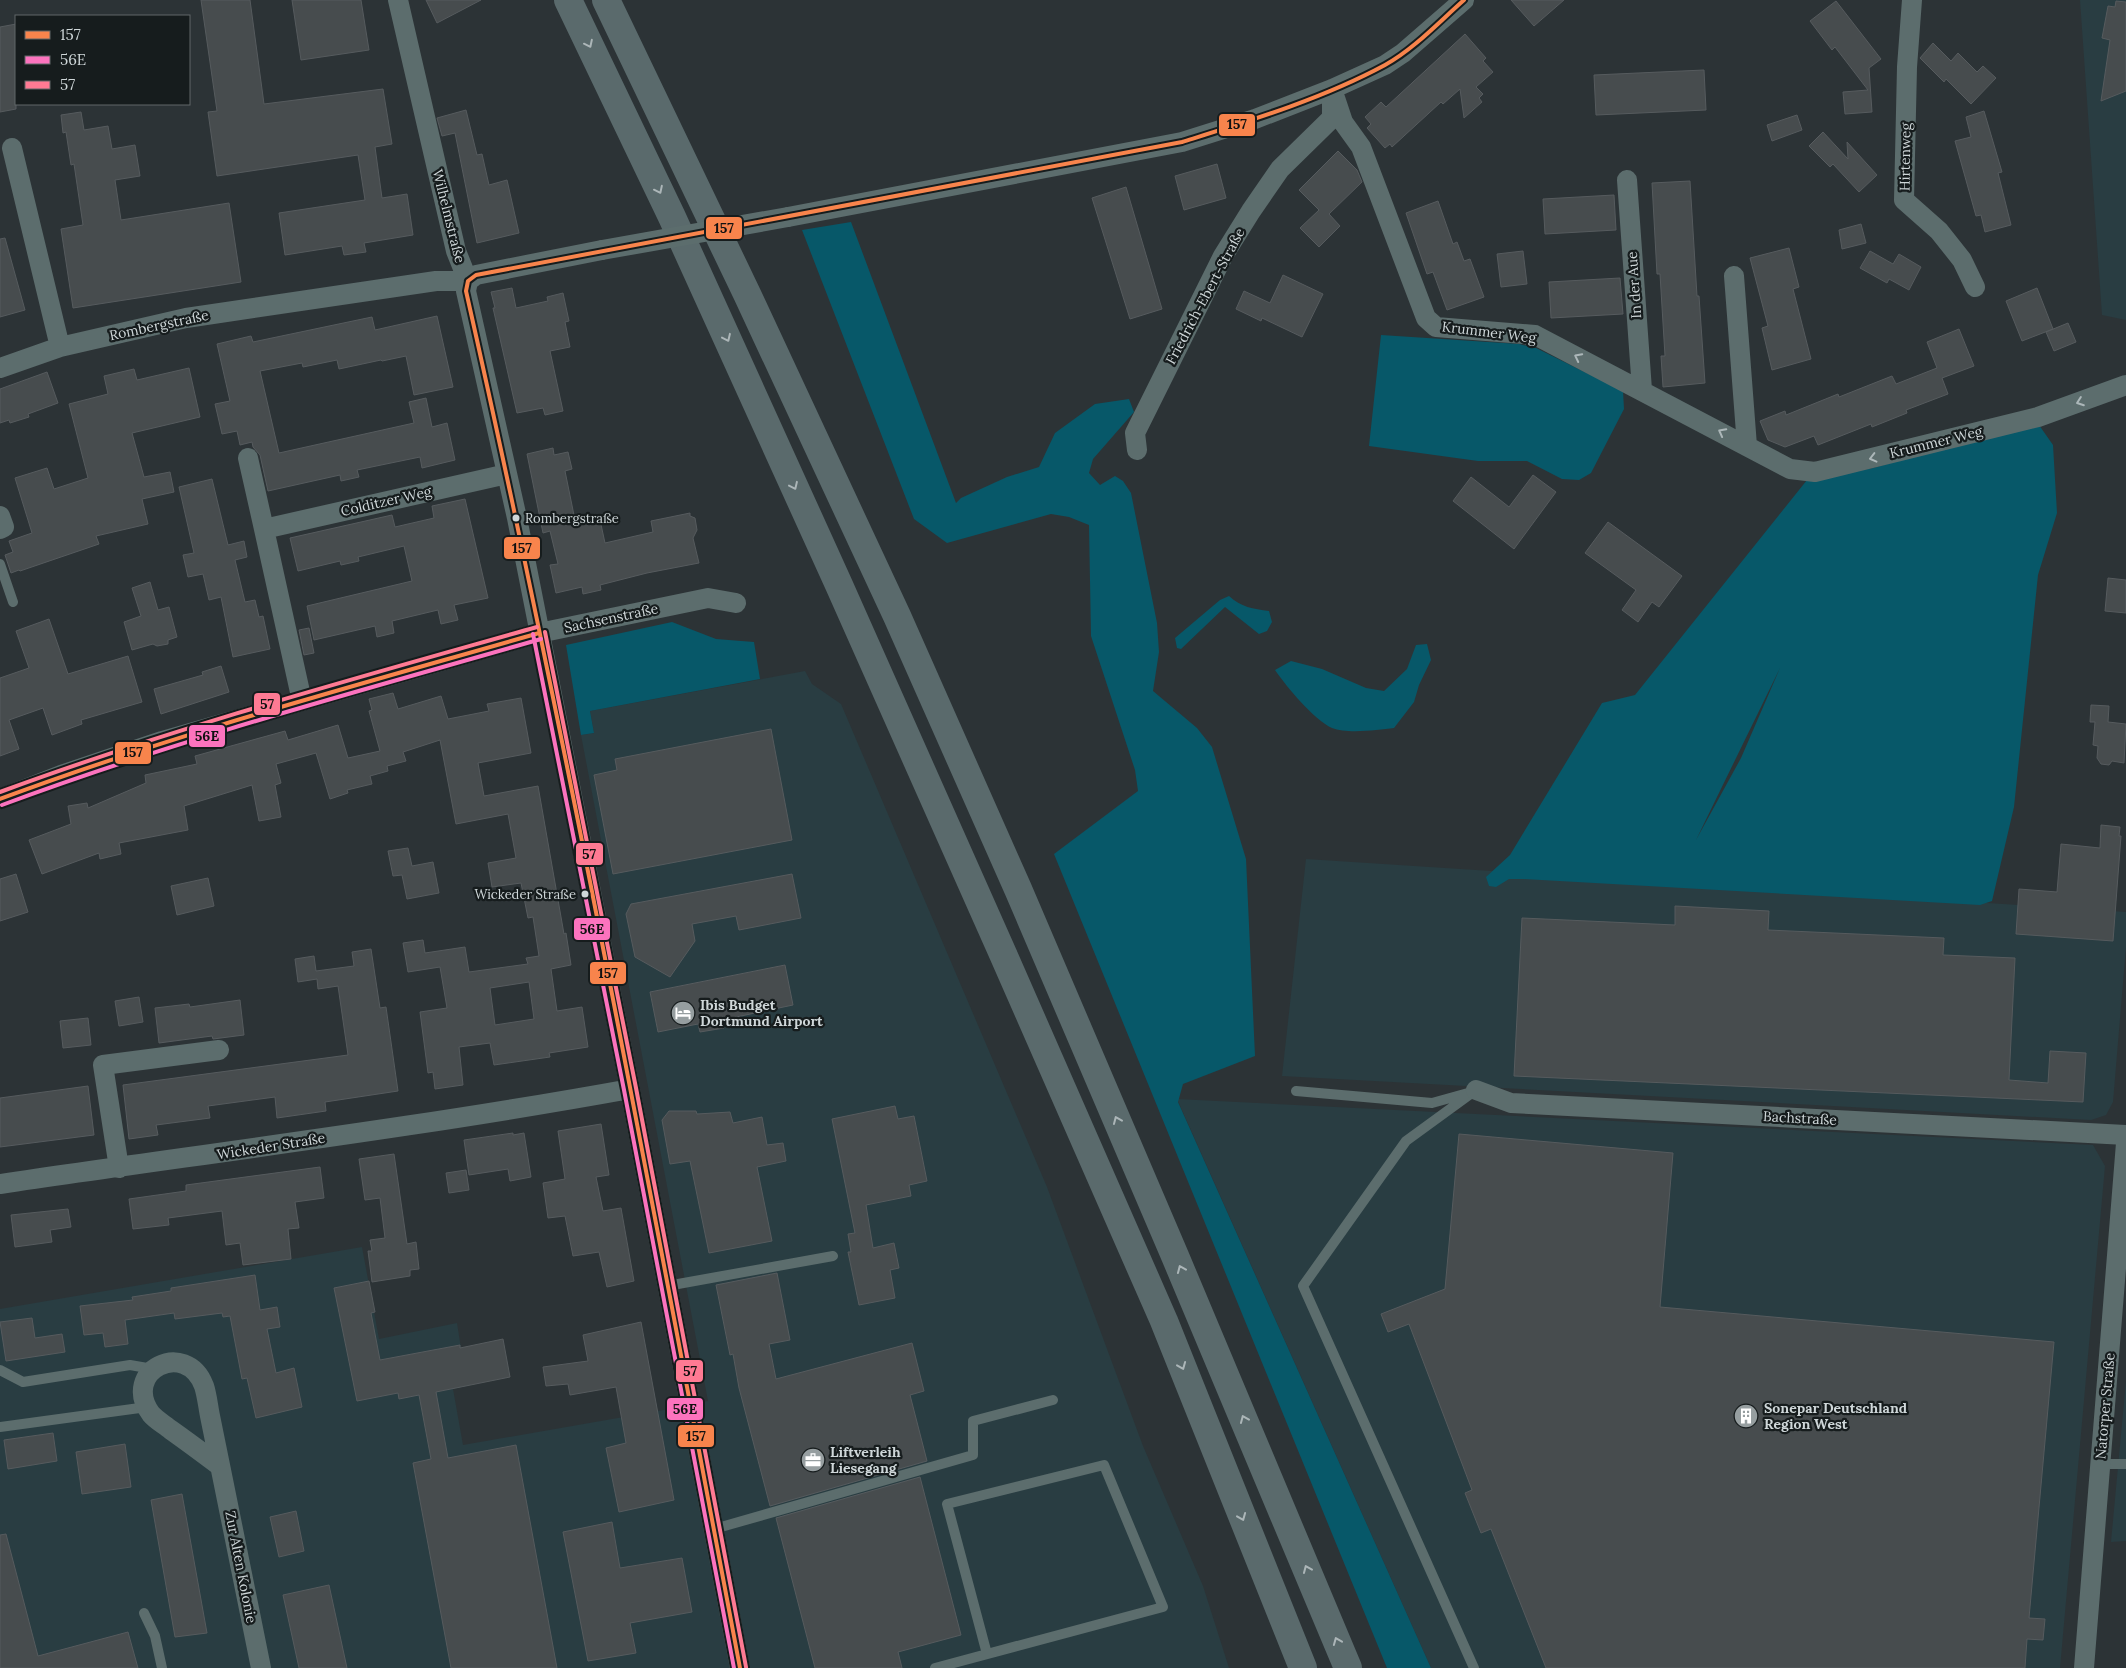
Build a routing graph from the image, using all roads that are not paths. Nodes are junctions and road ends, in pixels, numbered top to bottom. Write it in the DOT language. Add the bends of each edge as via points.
graph roads {
  1 [pos="398,0"];
  2 [pos="568,0"];
  3 [pos="606,0"];
  4 [pos="1464,0"];
  5 [pos="1912,0"];
  6 [pos="1332,89"];
  7 [pos="12,148"];
  8 [pos="1627,180"];
  9 [pos="1734,276"];
  10 [pos="468,281"];
  11 [pos="1975,287"];
  12 [pos="60,347"];
  13 [pos="0,368"];
  14 [pos="2126,385"];
  15 [pos="1642,390"];
  16 [pos="1747,446"];
  17 [pos="1137,450"];
  18 [pos="248,458"];
  19 [pos="508,474"];
  20 [pos="0,516"];
  21 [pos="0,529"];
  22 [pos="264,529"];
  23 [pos="0,564"];
  24 [pos="13,602"];
  25 [pos="736,603"];
  26 [pos="539,633"];
  27 [pos="302,701"];
  28 [pos="0,799"];
  29 [pos="219,1050"];
  30 [pos="630,1089"];
  31 [pos="1476,1090"];
  32 [pos="1296,1091"];
  33 [pos="2126,1135"];
  34 [pos="2126,1143"];
  35 [pos="119,1168"];
  36 [pos="0,1184"];
  37 [pos="833,1256"];
  38 [pos="667,1286"];
  39 [pos="153,1369"];
  40 [pos="0,1370"];
  41 [pos="1053,1400"];
  42 [pos="147,1408"];
  43 [pos="0,1427"];
  44 [pos="2100,1464"];
  45 [pos="2126,1464"];
  46 [pos="220,1466"];
  47 [pos="714,1529"];
  48 [pos="144,1612"];
  49 [pos="987,1654"];
  50 [pos="1299,1662"];
  51 [pos="162,1668"];
  52 [pos="261,1668"];
  53 [pos="740,1668"];
  54 [pos="935,1668"];
  55 [pos="1348,1668"];
  56 [pos="1474,1668"];
  57 [pos="2084,1668"];
  1 -- 10 [label="street, Wilhelmstraße" via="456,251"];
  2 -- 50 [label="highway, one-way" via="680,235 1000,945 1164,1321"];
  55 -- 3 [label="highway, one-way" via="1164,1228 897,616"];
  4 -- 6 [label="street" via="1385,65"];
  5 -- 11 [label="street, Hirtenweg" via="1904,200 1939,231 1962,260"];
  6 -- 10 [label="street, bridge" via="1255,119 1182,142 602,250 476,275"];
  15 -- 6 [label="street, Krummer Weg, one-way" via="1535,335 1436,326 1426,318 1361,147 1343,122"];
  6 -- 17 [label="street, Friedrich-Ebert-Straße" via="1332,118 1280,169 1223,256 1135,433"];
  7 -- 12 [label="street"];
  8 -- 15 [label="street, In der Aue"];
  9 -- 16 [label="street"];
  10 -- 12 [label="street, Rombergstraße" via="436,281 186,318"];
  10 -- 19 [label="street, Wilhelmstraße" via="466,291"];
  12 -- 13 [label="street, Rombergstraße"];
  14 -- 16 [label="street, Krummer Weg, one-way" via="2038,417 1815,472 1790,469"];
  16 -- 15 [label="street, Krummer Weg, one-way"];
  18 -- 22 [label="street"];
  19 -- 22 [label="street, Colditzer Weg"];
  19 -- 26 [label="street, Wilhelmstraße"];
  20 -- 21 [label="street" via="4,527"];
  22 -- 27 [label="street"];
  23 -- 24 [label="lane"];
  25 -- 26 [label="street, Sachsenstraße" via="708,598"];
  26 -- 27 [label="street, Sachsenstraße"];
  26 -- 30 [label="street, Wilhelmstraße"];
  27 -- 28 [label="street, Sachsenstraße" via="162,741"];
  29 -- 35 [label="street" via="103,1065"];
  30 -- 35 [label="street, Wickeder Straße"];
  30 -- 38 [label="street, Wilhelmstraße"];
  31 -- 32 [label="lane" via="1432,1103"];
  31 -- 33 [label="street, Bachstraße" via="1511,1103"];
  31 -- 56 [label="lane" via="1406,1141 1303,1286"];
  34 -- 44 [label="street, Natorper Straße"];
  35 -- 36 [label="street, Wickeder Straße"];
  37 -- 38 [label="lane"];
  38 -- 47 [label="street, Wilhelmstraße"];
  39 -- 40 [label="lane" via="130,1364 23,1382"];
  39 -- 42 [label="street" via="142,1389"];
  39 -- 46 [label="street, Zur Alten Kolonie" via="167,1362 178,1362 197,1374 204,1387"];
  41 -- 47 [label="lane" via="973,1421 973,1454"];
  42 -- 43 [label="lane"];
  42 -- 46 [label="street" via="152,1416"];
  44 -- 45 [label="lane"];
  44 -- 57 [label="street, Natorper Straße"];
  46 -- 52 [label="street, Zur Alten Kolonie"];
  47 -- 53 [label="street, Wilhelmstraße"];
  48 -- 51 [label="lane" via="155,1636"];
  49 -- 49 [label="lane" via="1163,1607 1104,1465 947,1504"];
  49 -- 54 [label="lane"];
}
